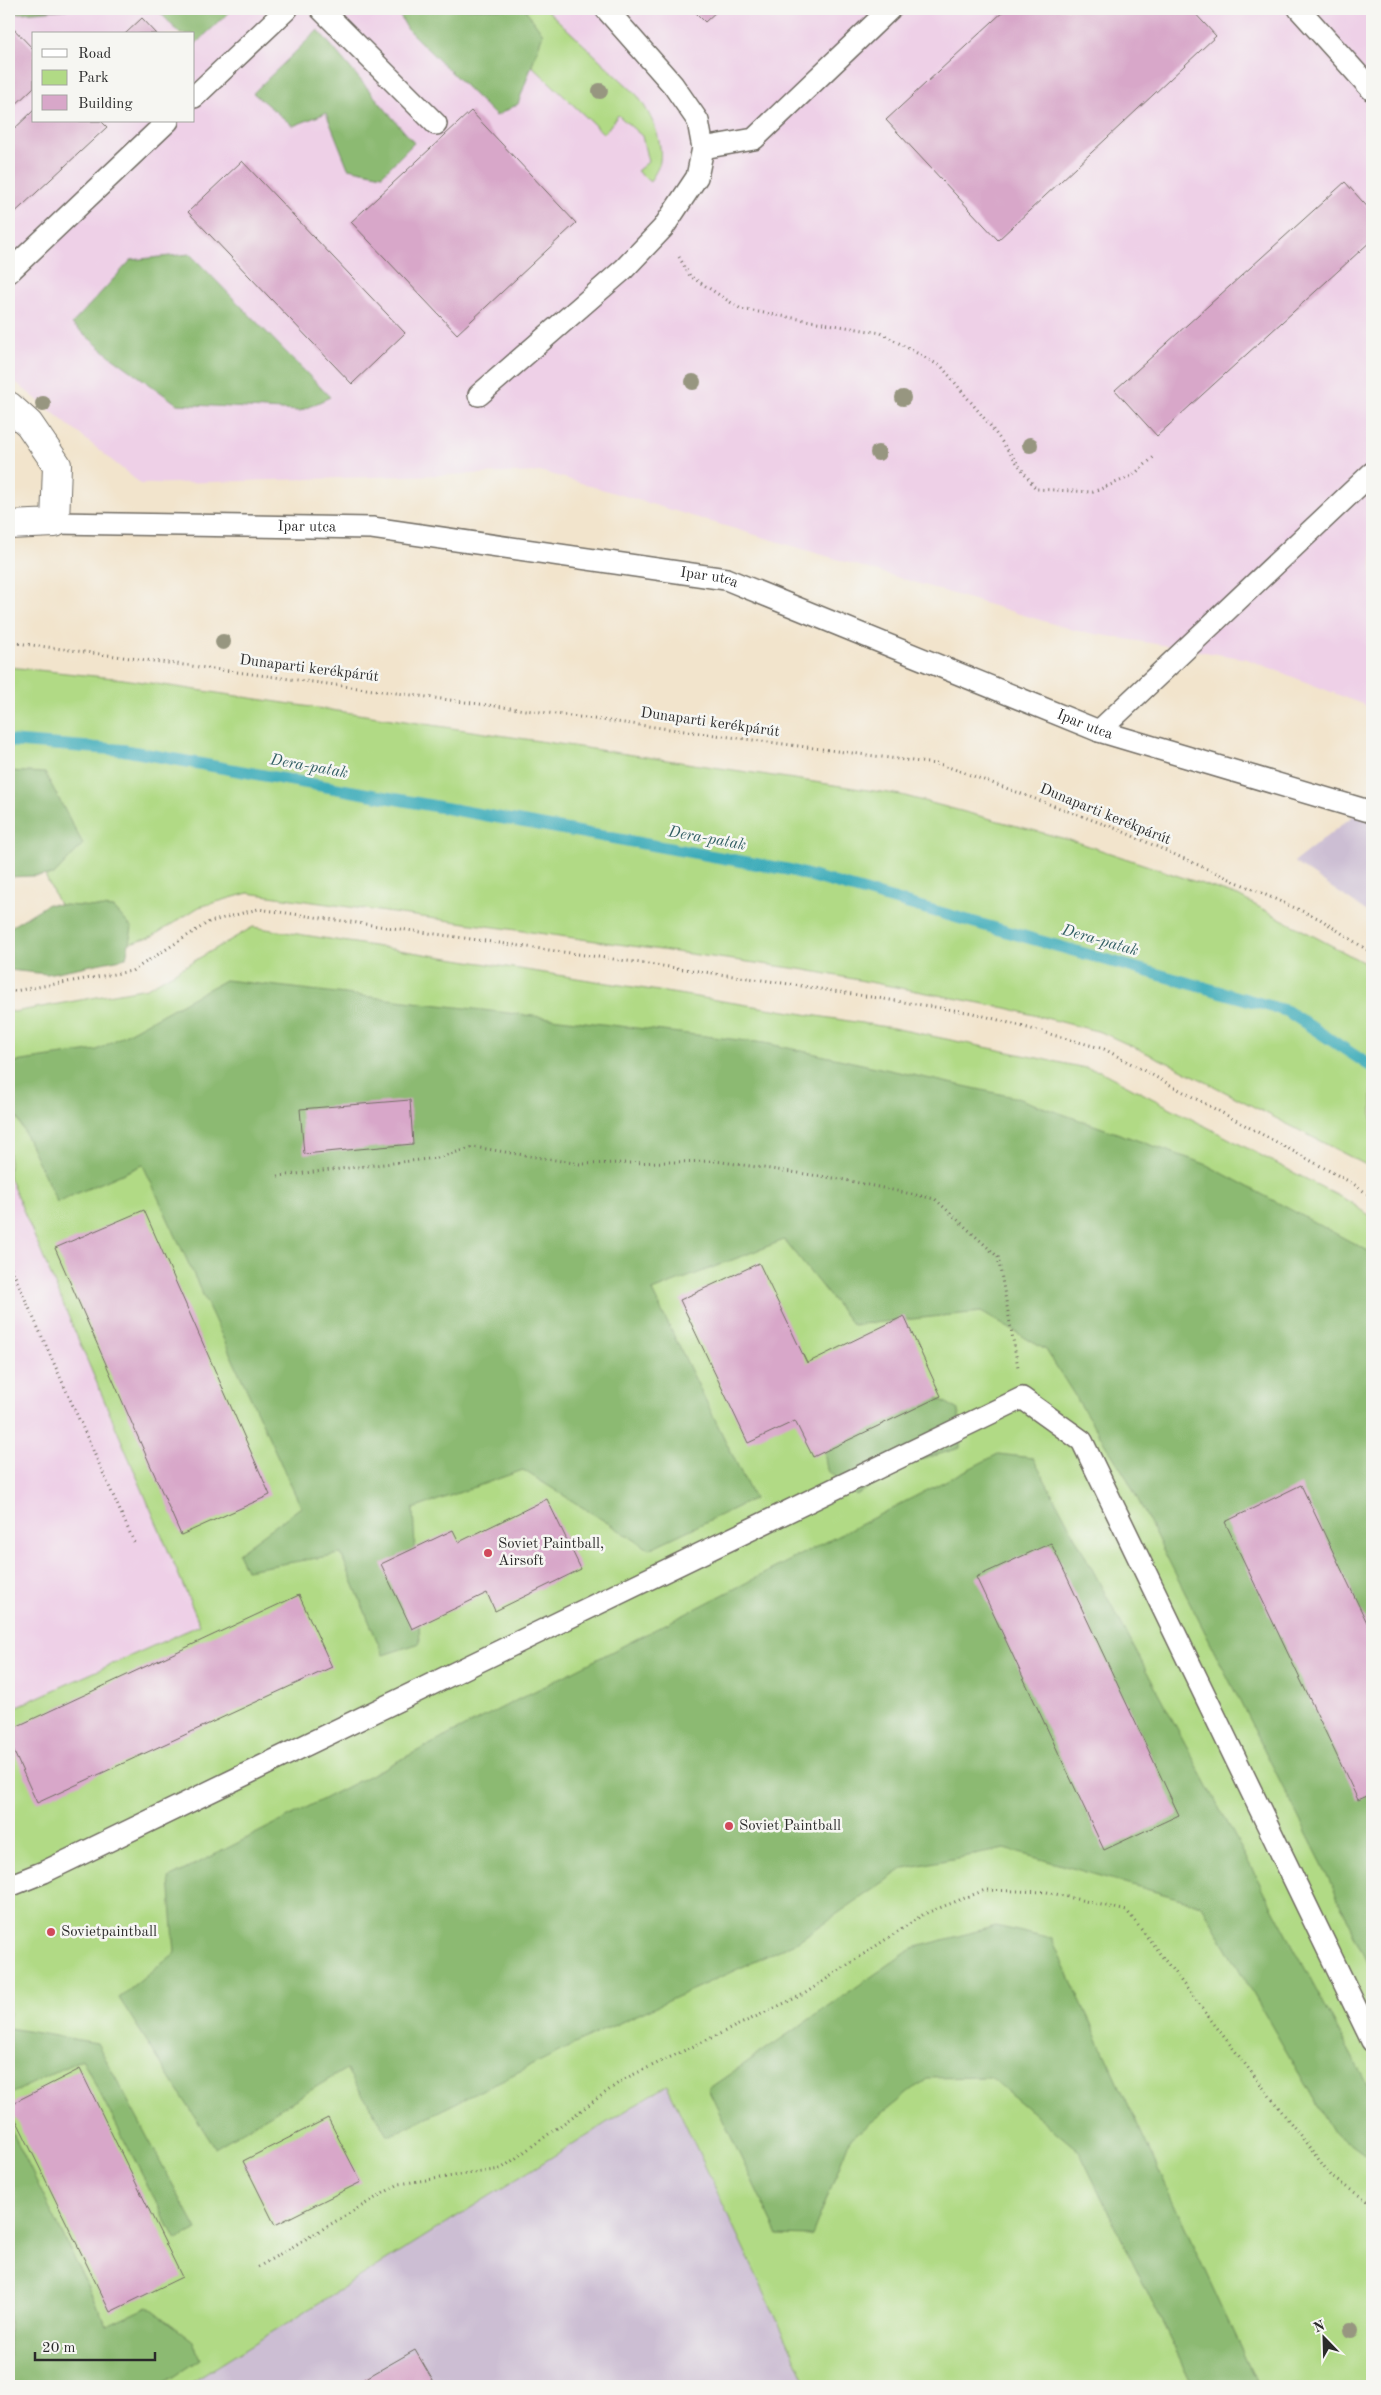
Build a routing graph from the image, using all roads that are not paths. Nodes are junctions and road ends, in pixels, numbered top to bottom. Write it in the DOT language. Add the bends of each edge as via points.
graph roads {
  1 [pos="287,9"];
  2 [pos="321,9"];
  3 [pos="606,9"];
  4 [pos="890,9"];
  5 [pos="1299,9"];
  6 [pos="1372,90"];
  7 [pos="195,96"];
  8 [pos="167,122"];
  9 [pos="436,124"];
  10 [pos="703,148"];
  11 [pos="9,272"];
  12 [pos="479,395"];
  13 [pos="9,406"];
  14 [pos="1372,473"];
  15 [pos="55,524"];
  16 [pos="9,525"];
  17 [pos="1100,731"];
  18 [pos="1372,812"];
  19 [pos="9,1886"];
  20 [pos="1372,2041"];
  1 -- 7 [label="lane"];
  2 -- 9 [label="lane"];
  3 -- 10 [label="lane" via="674,85 698,121"];
  4 -- 10 [label="lane" via="754,138"];
  5 -- 6 [label="lane"];
  8 -- 11 [label="lane"];
  10 -- 12 [label="lane" via="697,177 663,228 624,269"];
  13 -- 15 [label="street" via="29,424 56,465"];
  14 -- 17 [label="lane"];
  15 -- 16 [label="street, Ipar utca"];
  15 -- 17 [label="lane, Ipar utca" via="372,528 726,579"];
  17 -- 18 [label="lane, Ipar utca"];
  19 -- 20 [label="lane" via="53,1868 1022,1398 1082,1440"];
}
